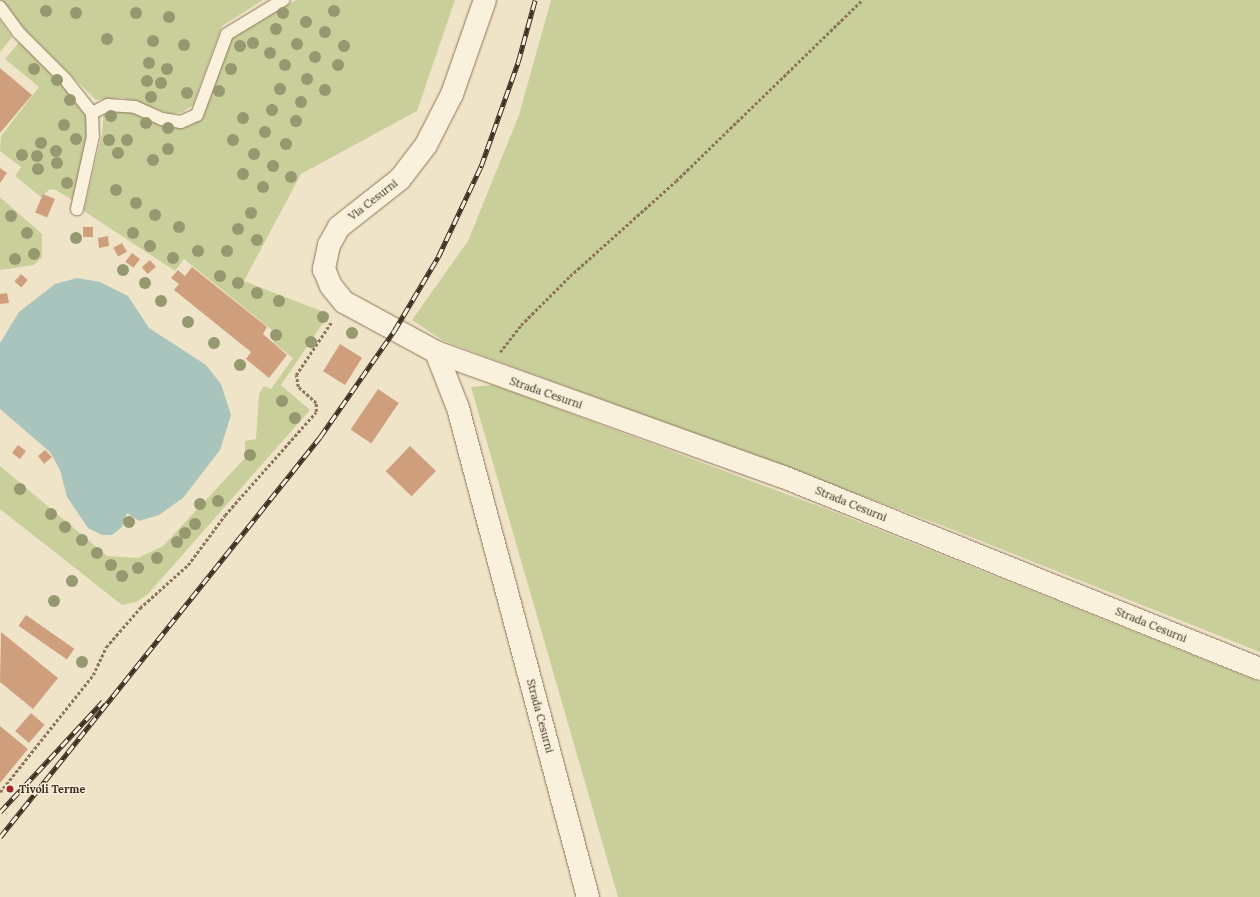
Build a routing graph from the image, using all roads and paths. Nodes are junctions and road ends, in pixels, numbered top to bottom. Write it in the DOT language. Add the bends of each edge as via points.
graph roads {
  1 [pos="284,0"];
  2 [pos="485,0"];
  3 [pos="862,0"];
  4 [pos="0,7"];
  5 [pos="92,113"];
  6 [pos="77,209"];
  7 [pos="344,302"];
  8 [pos="394,331"];
  9 [pos="436,352"];
  10 [pos="485,372"];
  11 [pos="1260,670"];
  12 [pos="0,792"];
  13 [pos="588,897"];
  1 -- 5 [label="lane" via="228,34 197,116 181,122 162,120 135,107 108,105"];
  2 -- 7 [label="street, Via Cesurni" via="452,94 426,145 400,179 345,222 329,245 324,269 331,286"];
  3 -- 10 [label="path" via="676,181 521,325"];
  4 -- 5 [label="lane" via="18,32 65,79"];
  5 -- 6 [label="lane" via="94,136"];
  7 -- 8 [label="street, Via Cesurni"];
  7 -- 12 [label="path" via="296,375 298,387 316,403 316,412 225,515 188,565 140,608 106,647 93,675"];
  8 -- 9 [label="street, Strada Cesurni"];
  9 -- 10 [label="street, Strada Cesurni"];
  9 -- 13 [label="street, Strada Cesurni" via="458,408"];
  10 -- 11 [label="street, Strada Cesurni" via="781,476"];
}
